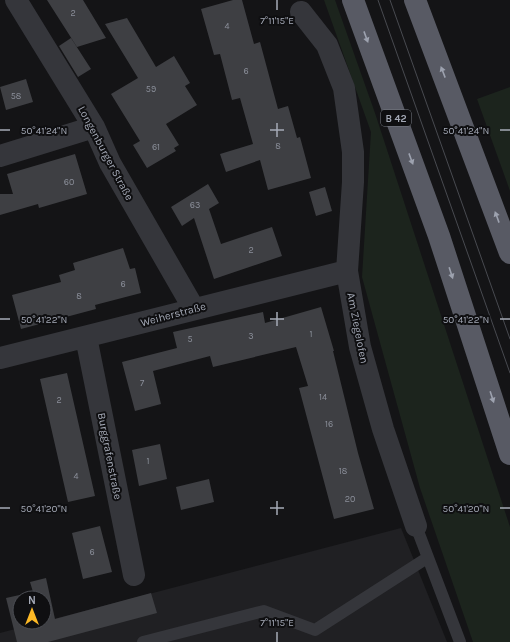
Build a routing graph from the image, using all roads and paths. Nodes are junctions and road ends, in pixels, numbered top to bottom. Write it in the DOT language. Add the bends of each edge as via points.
graph roads {
  1 [pos="16,0"];
  2 [pos="353,0"];
  3 [pos="415,0"];
  4 [pos="301,12"];
  5 [pos="94,127"];
  6 [pos="0,156"];
  7 [pos="510,253"];
  8 [pos="347,271"];
  9 [pos="194,308"];
  10 [pos="86,337"];
  11 [pos="0,358"];
  12 [pos="510,454"];
  13 [pos="416,526"];
  14 [pos="427,558"];
  15 [pos="134,575"];
  16 [pos="143,642"];
  17 [pos="460,642"];
  1 -- 5 [label="street, Longenburger Straße"];
  2 -- 12 [label="highway, B 42, one-way" via="439,236"];
  7 -- 3 [label="highway, one-way"];
  4 -- 8 [label="street, Am Ziegelofen" via="327,45 345,94 353,174"];
  5 -- 6 [label="street"];
  5 -- 9 [label="street, Longenburger Straße" via="110,163"];
  8 -- 9 [label="street, Weiherstraße"];
  8 -- 13 [label="street, Am Ziegelofen" via="360,347 383,429"];
  9 -- 10 [label="street, Weiherstraße"];
  10 -- 11 [label="street, Weiherstraße"];
  10 -- 15 [label="street, Burggrafenstraße"];
  13 -- 14 [label="lane, Am Ziegelofen"];
  14 -- 16 [label="lane" via="315,630 264,611"];
  14 -- 17 [label="lane, Am Ziegelofen"];
}
